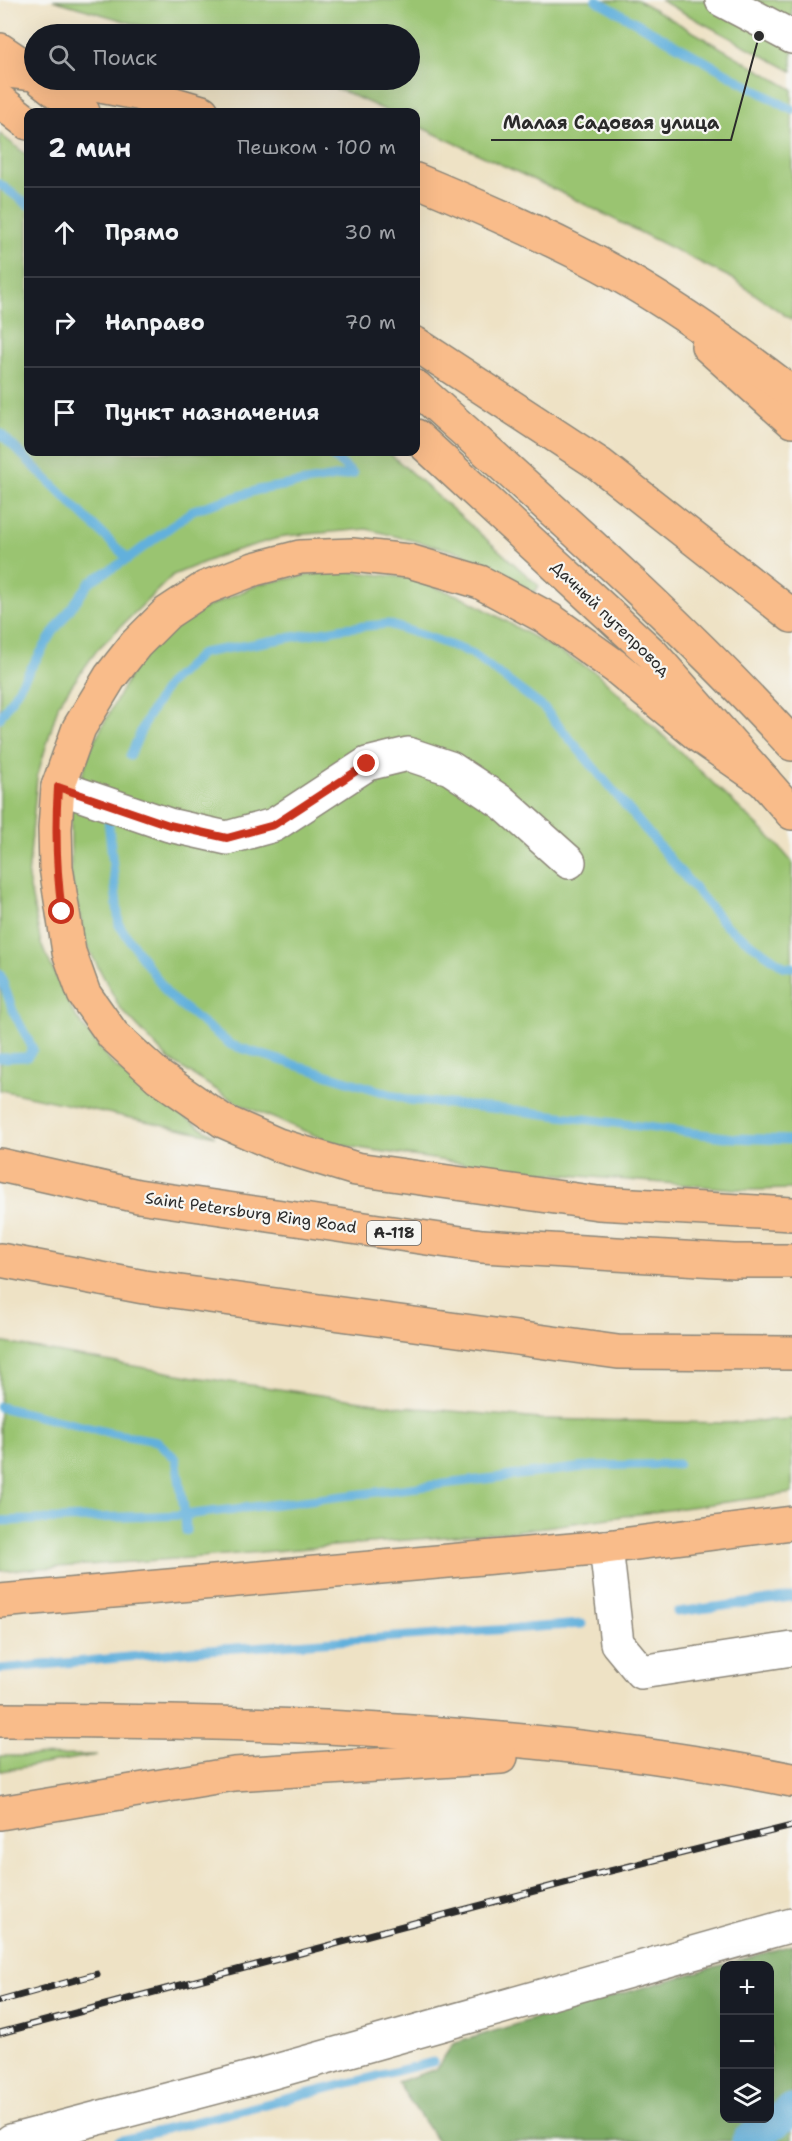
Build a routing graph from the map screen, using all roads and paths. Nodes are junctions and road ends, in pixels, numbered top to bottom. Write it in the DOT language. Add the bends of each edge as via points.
graph roads {
  1 [pos="722,0"];
  2 [pos="792,37"];
  3 [pos="0,50"];
  4 [pos="24,67"];
  5 [pos="0,70"];
  6 [pos="24,73"];
  7 [pos="55,90"];
  8 [pos="121,90"];
  9 [pos="0,101"];
  10 [pos="78,108"];
  11 [pos="188,108"];
  12 [pos="24,120"];
  13 [pos="420,182"];
  14 [pos="654,297"];
  15 [pos="420,347"];
  16 [pos="420,391"];
  17 [pos="792,393"];
  18 [pos="792,421"];
  19 [pos="420,440"];
  20 [pos="792,616"];
  21 [pos="792,744"];
  22 [pos="764,781"];
  23 [pos="58,787"];
  24 [pos="792,813"];
  25 [pos="569,862"];
  26 [pos="0,1165"];
  27 [pos="792,1214"];
  28 [pos="0,1260"];
  29 [pos="792,1261"];
  30 [pos="792,1353"];
  31 [pos="792,1523"];
  32 [pos="606,1547"];
  33 [pos="0,1601"];
  34 [pos="792,1649"];
  35 [pos="0,1720"];
  36 [pos="674,1760"];
  37 [pos="792,1780"];
  38 [pos="0,1813"];
  39 [pos="792,1925"];
  40 [pos="11,2141"];
  1 -- 2 [label="lane"];
  3 -- 4 [label="main road"];
  5 -- 6 [label="main road"];
  7 -- 10 [label="main road"];
  8 -- 11 [label="main road"];
  9 -- 12 [label="main road"];
  13 -- 14 [label="main road" via="575,251"];
  14 -- 17 [label="main road"];
  14 -- 18 [label="main road"];
  15 -- 20 [label="main road" via="599,464"];
  16 -- 21 [label="main road" via="589,543 745,692"];
  19 -- 22 [label="main road, Дачный путепровод" via="652,654"];
  22 -- 23 [label="main road" via="549,619 480,582 409,561 352,555 300,557 254,569 205,588 167,613 110,677 79,728"];
  22 -- 24 [label="main road, Дачный путепровод"];
  23 -- 25 [label="lane" via="169,825 227,838 274,825 367,764 408,754 450,768 494,797"];
  23 -- 27 [label="main road" via="56,867 69,952 84,994 120,1042 159,1077 223,1121 278,1145 356,1169 598,1203"];
  26 -- 29 [label="main road, Saint Petersburg Ring Road / А-118" via="138,1196 482,1246"];
  28 -- 30 [label="main road" via="144,1287 618,1352"];
  31 -- 32 [label="main road"];
  32 -- 33 [label="main road"];
  32 -- 34 [label="lane" via="617,1643 641,1672"];
  35 -- 36 [label="main road" via="307,1726 530,1740"];
  36 -- 37 [label="main road"];
  36 -- 38 [label="main road" via="512,1756 234,1774"];
  39 -- 40 [label="lane" via="274,2072"];
}
